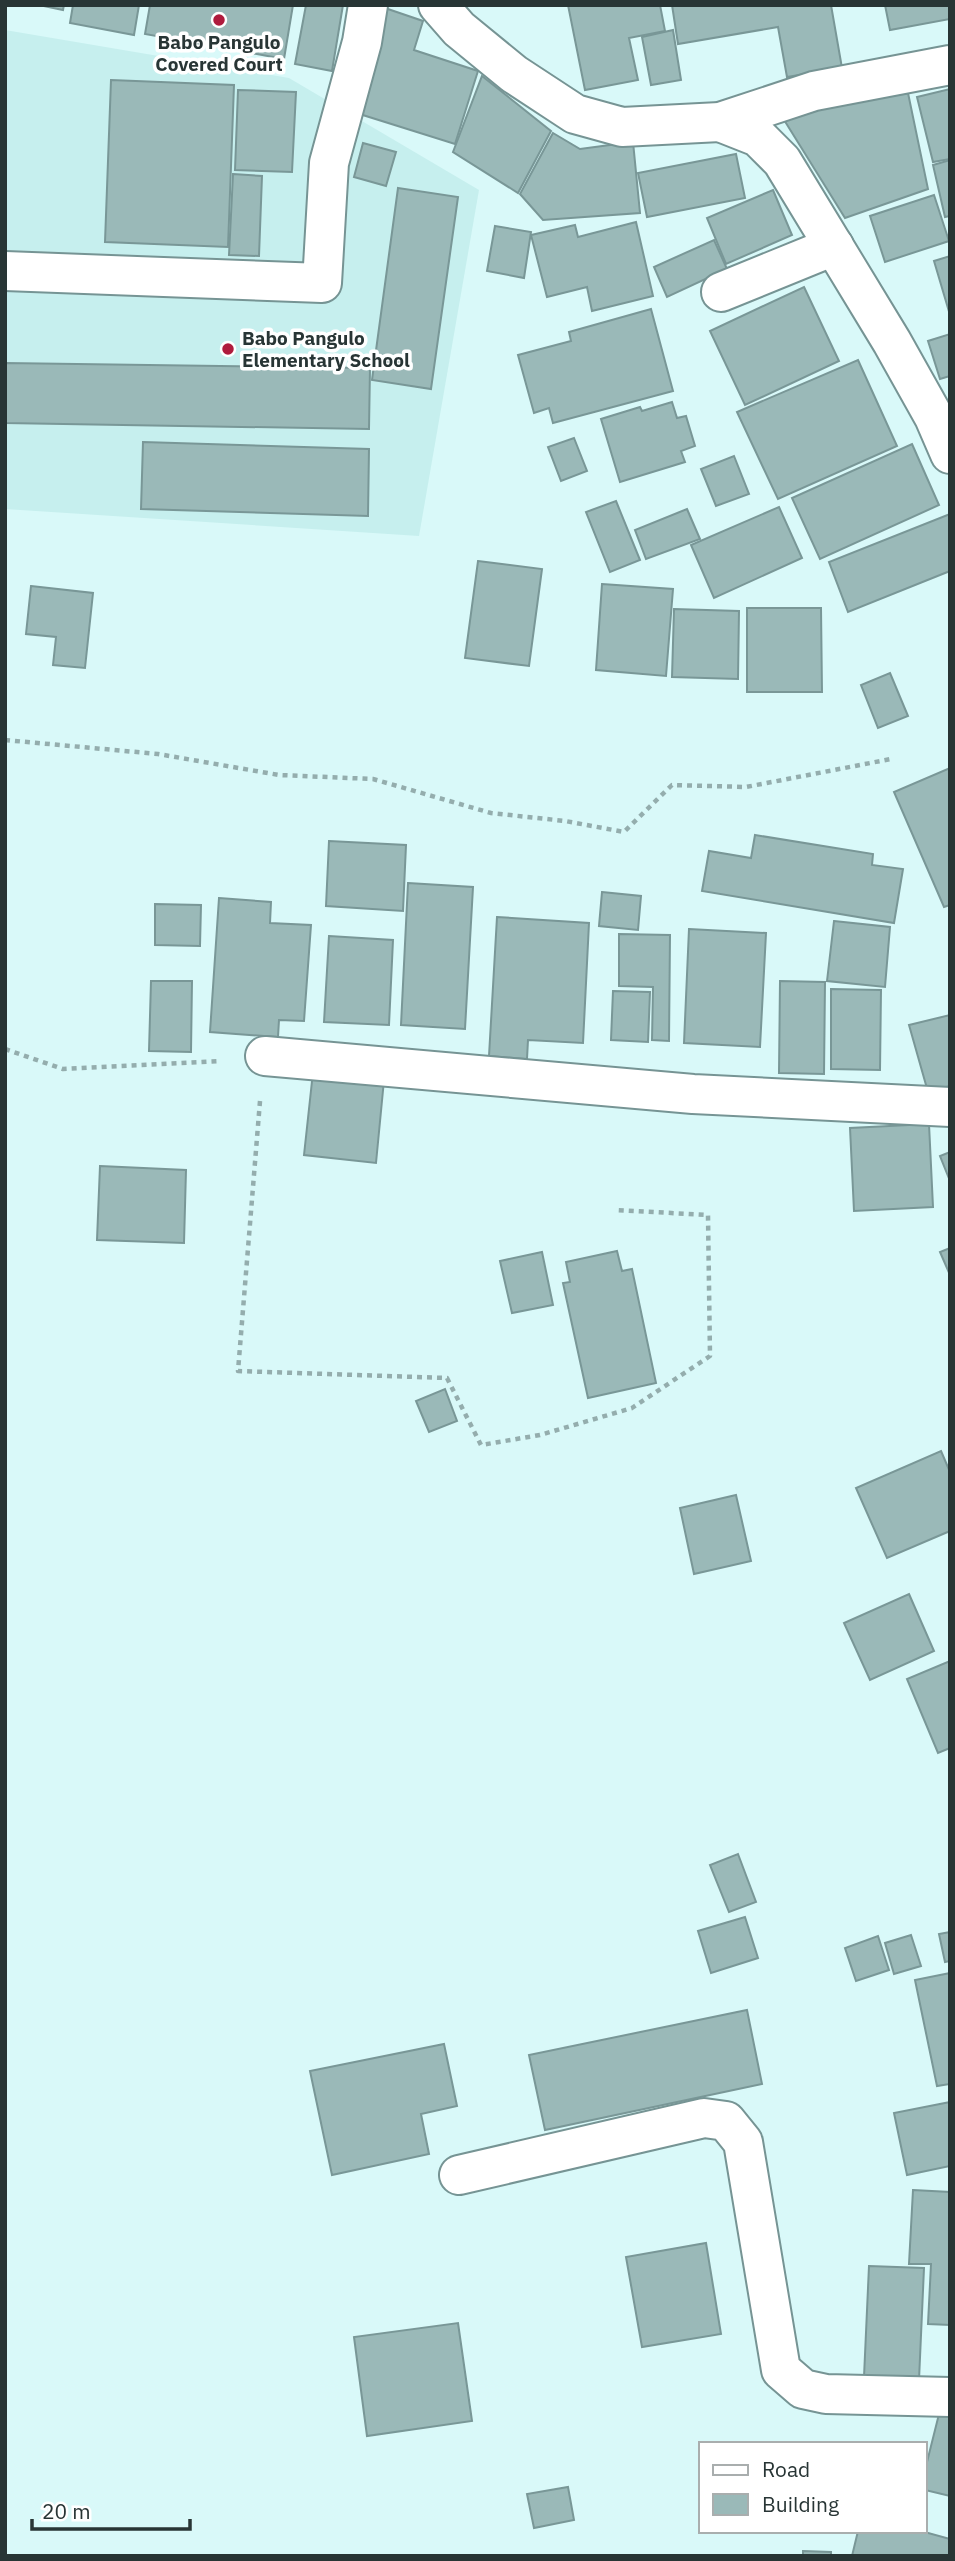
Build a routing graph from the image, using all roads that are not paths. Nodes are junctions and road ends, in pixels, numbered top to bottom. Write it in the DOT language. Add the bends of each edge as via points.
graph roads {
  1 [pos="368,5"];
  2 [pos="438,5"];
  3 [pos="950,65"];
  4 [pos="720,122"];
  5 [pos="834,246"];
  6 [pos="5,271"];
  7 [pos="721,292"];
  8 [pos="942,416"];
  9 [pos="950,454"];
  10 [pos="265,1056"];
  11 [pos="950,1107"];
  12 [pos="459,2175"];
  13 [pos="950,2397"];
  1 -- 6 [label="street" via="329,163 322,283"];
  2 -- 4 [label="street" via="459,29 514,74 575,114 622,127"];
  3 -- 4 [label="street" via="814,91"];
  4 -- 5 [label="street" via="758,137 782,161"];
  5 -- 7 [label="street"];
  5 -- 8 [label="street"];
  8 -- 9 [label="street"];
  10 -- 11 [label="street" via="693,1094"];
  12 -- 13 [label="street" via="704,2118 726,2121 743,2142 781,2370 803,2389 826,2394"];
}
